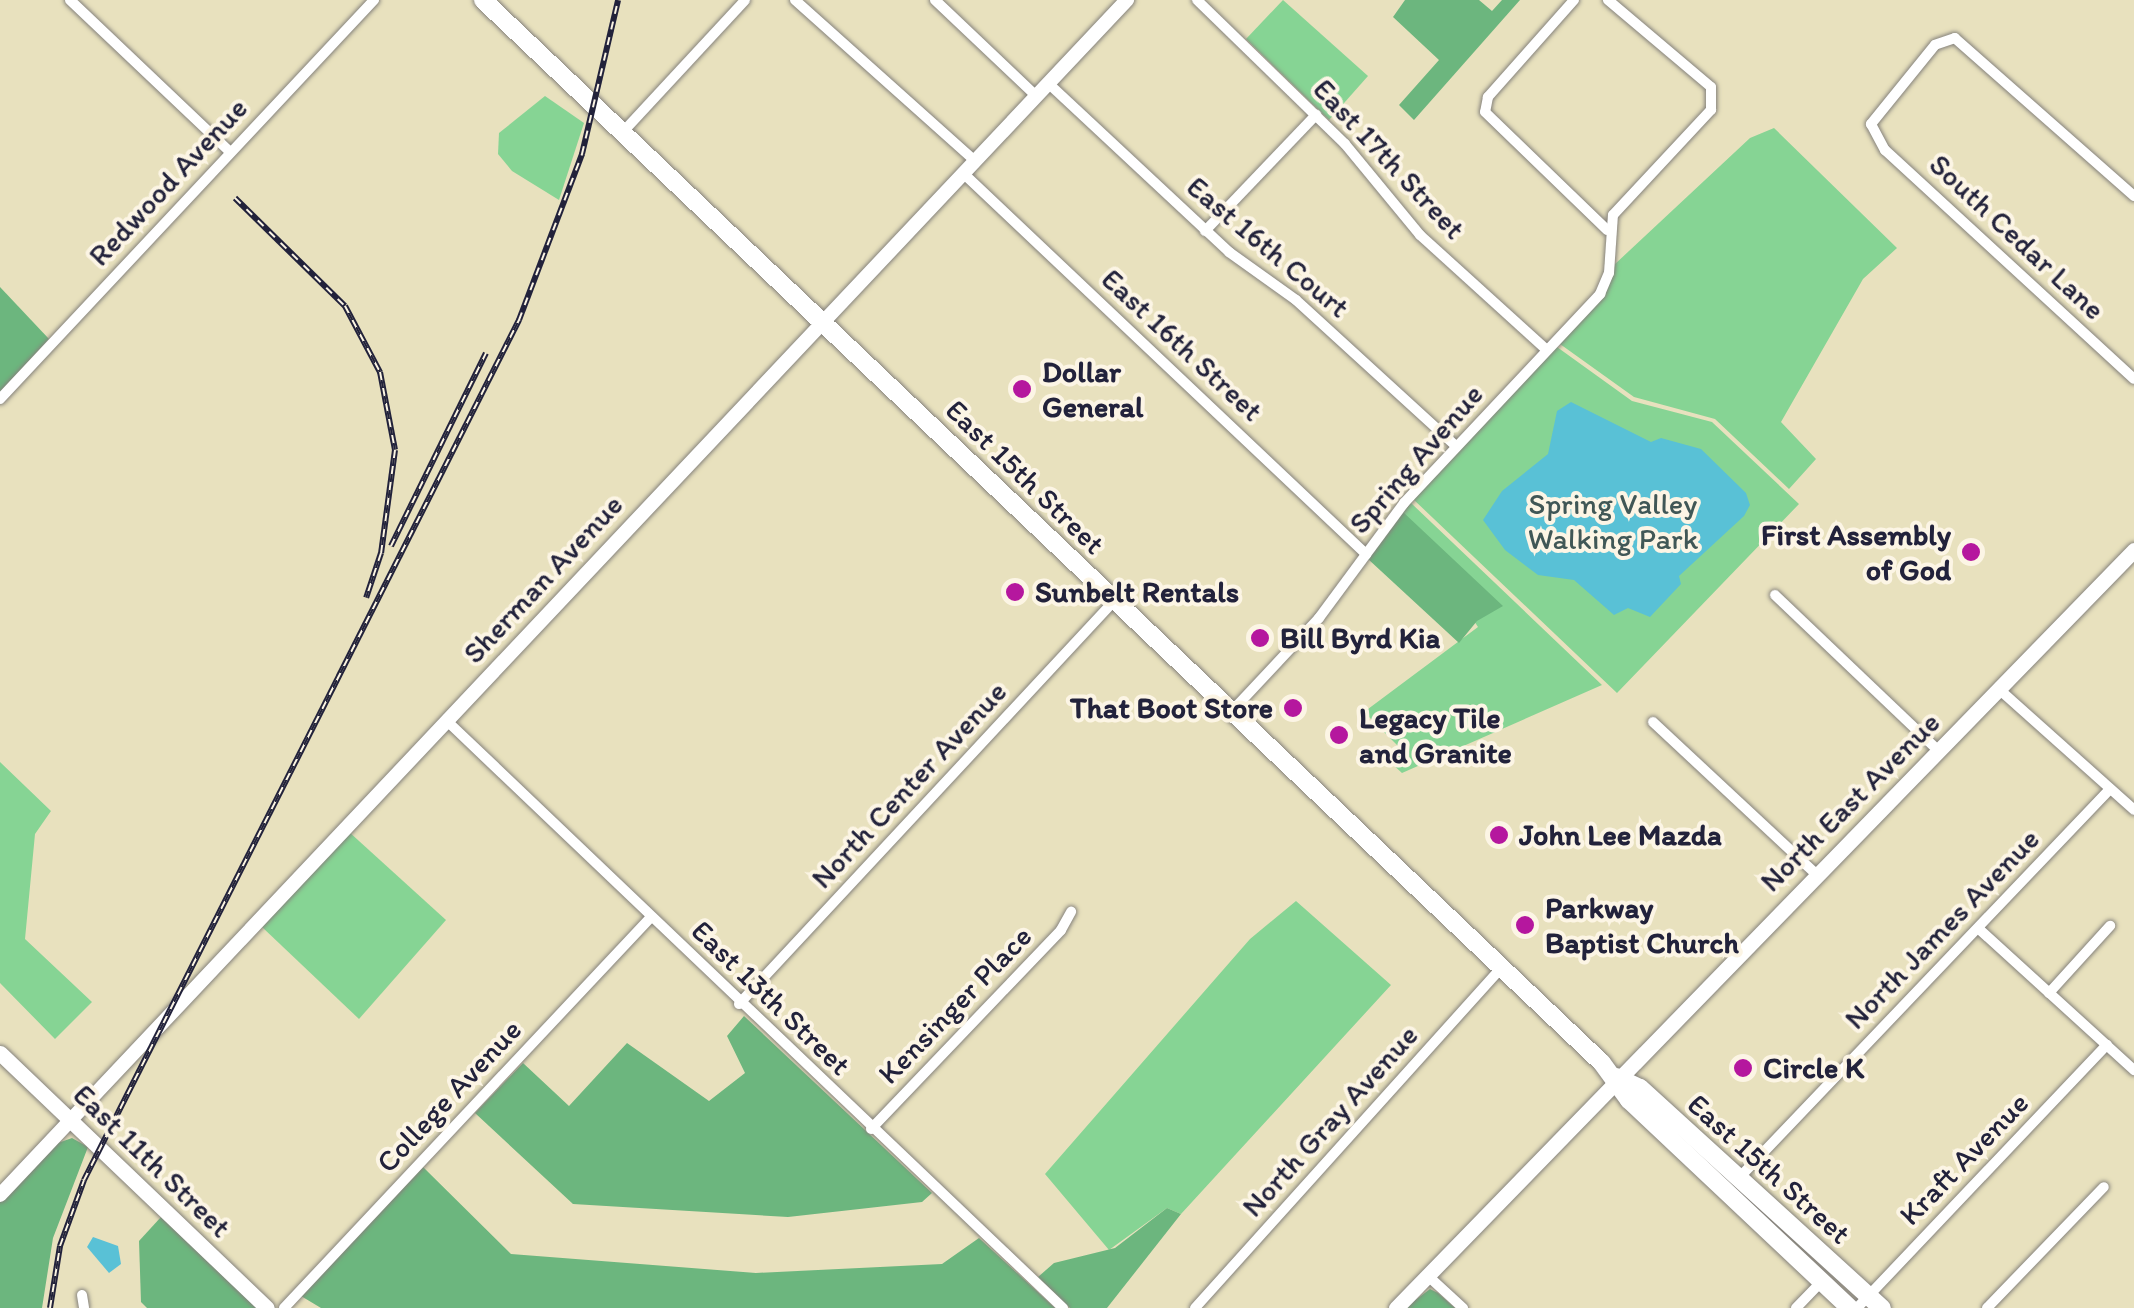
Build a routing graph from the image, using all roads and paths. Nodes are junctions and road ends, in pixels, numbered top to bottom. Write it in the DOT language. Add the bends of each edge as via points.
graph roads {
  1 [pos="70,0"];
  2 [pos="374,0"];
  3 [pos="483,0"];
  4 [pos="746,0"];
  5 [pos="795,0"];
  6 [pos="936,0"];
  7 [pos="1127,0"];
  8 [pos="1197,0"];
  9 [pos="1574,0"];
  10 [pos="1608,0"];
  11 [pos="1048,84"];
  12 [pos="1036,96"];
  13 [pos="1316,115"];
  14 [pos="622,132"];
  15 [pos="230,152"];
  16 [pos="975,160"];
  17 [pos="963,173"];
  18 [pos="2134,196"];
  19 [pos="1608,230"];
  20 [pos="1205,231"];
  21 [pos="822,322"];
  22 [pos="1548,350"];
  23 [pos="2134,380"];
  24 [pos="0,399"];
  25 [pos="1456,446"];
  26 [pos="2134,550"];
  27 [pos="1366,554"];
  28 [pos="1775,595"];
  29 [pos="1115,600"];
  30 [pos="2000,690"];
  31 [pos="1232,712"];
  32 [pos="447,720"];
  33 [pos="1652,722"];
  34 [pos="1939,751"];
  35 [pos="2110,789"];
  36 [pos="2134,810"];
  37 [pos="1816,874"];
  38 [pos="1071,912"];
  39 [pos="651,917"];
  40 [pos="2110,926"];
  41 [pos="1979,929"];
  42 [pos="1501,968"];
  43 [pos="2049,992"];
  44 [pos="739,1004"];
  45 [pos="2107,1046"];
  46 [pos="0,1052"];
  47 [pos="2134,1070"];
  48 [pos="1615,1077"];
  49 [pos="71,1120"];
  50 [pos="870,1129"];
  51 [pos="1733,1185"];
  52 [pos="2104,1187"];
  53 [pos="0,1195"];
  54 [pos="1824,1255"];
  55 [pos="1428,1275"];
  56 [pos="1850,1279"];
  57 [pos="1822,1281"];
  58 [pos="82,1295"];
  59 [pos="1864,1305"];
  60 [pos="84,1308"];
  61 [pos="267,1308"];
  62 [pos="284,1308"];
  63 [pos="1062,1308"];
  64 [pos="1195,1308"];
  65 [pos="1396,1308"];
  66 [pos="1463,1308"];
  67 [pos="1796,1308"];
  68 [pos="1988,1308"];
  1 -- 15 [label="street"];
  2 -- 15 [label="street, Redwood Avenue"];
  3 -- 14 [label="main road, East 15th Street"];
  4 -- 14 [label="street"];
  5 -- 16 [label="street"];
  6 -- 12 [label="street"];
  7 -- 11 [label="street, Sherman Avenue"];
  8 -- 13 [label="street, East 17th Street"];
  9 -- 19 [label="street" via="1488,97 1485,112"];
  10 -- 19 [label="street" via="1711,87 1715,100 1620,204"];
  11 -- 12 [label="street, Sherman Avenue"];
  11 -- 20 [label="street, East 16th Court"];
  12 -- 16 [label="street, Sherman Avenue"];
  13 -- 20 [label="street"];
  13 -- 22 [label="street, East 17th Street" via="1420,234"];
  14 -- 21 [label="main road, East 15th Street"];
  15 -- 24 [label="street, Redwood Avenue"];
  16 -- 17 [label="street, Sherman Avenue"];
  17 -- 21 [label="street, Sherman Avenue"];
  17 -- 27 [label="street, East 16th Street"];
  18 -- 23 [label="street, South Cedar Lane" via="1952,38 1933,48 1871,128 1886,150"];
  19 -- 22 [label="street, Spring Avenue" via="1605,284"];
  20 -- 25 [label="street, East 16th Court" via="1296,300"];
  21 -- 29 [label="main road, East 15th Street"];
  21 -- 32 [label="street, Sherman Avenue"];
  22 -- 25 [label="street, Spring Avenue"];
  25 -- 27 [label="street, Spring Avenue"];
  26 -- 30 [label="main road, North East Avenue"];
  27 -- 31 [label="street, Spring Avenue" via="1319,618"];
  28 -- 34 [label="street"];
  29 -- 31 [label="main road, East 15th Street"];
  29 -- 44 [label="street, North Center Avenue"];
  30 -- 34 [label="main road, North East Avenue"];
  30 -- 35 [label="street"];
  31 -- 42 [label="main road, East 15th Street"];
  32 -- 39 [label="street, East 13th Street"];
  32 -- 49 [label="street, Sherman Avenue"];
  33 -- 37 [label="street"];
  34 -- 37 [label="main road, North East Avenue"];
  35 -- 36 [label="street"];
  35 -- 41 [label="street, North James Avenue"];
  37 -- 48 [label="main road, North East Avenue"];
  38 -- 50 [label="street, Kensinger Place" via="1062,930"];
  39 -- 44 [label="street, East 13th Street"];
  39 -- 62 [label="street, College Avenue"];
  40 -- 43 [label="street"];
  41 -- 43 [label="street"];
  41 -- 51 [label="street, North James Avenue"];
  42 -- 48 [label="main road, East 15th Street"];
  42 -- 64 [label="street, North Gray Avenue"];
  43 -- 45 [label="street"];
  44 -- 50 [label="street, East 13th Street"];
  45 -- 47 [label="street"];
  45 -- 59 [label="street, Kraft Avenue"];
  46 -- 49 [label="main road, East 11th Street"];
  48 -- 51 [label="main road, East 15th Street" via="1629,1100"];
  48 -- 55 [label="main road, North East Avenue"];
  49 -- 53 [label="street, Sherman Avenue"];
  49 -- 61 [label="main road, East 11th Street"];
  50 -- 63 [label="street, East 13th Street"];
  51 -- 54 [label="main road, East 15th Street"];
  51 -- 57 [label="main road, East 15th Street"];
  52 -- 68 [label="street"];
  54 -- 56 [label="main road, East 15th Street"];
  54 -- 57 [label="main road"];
  55 -- 65 [label="main road, North East Avenue"];
  55 -- 66 [label="street"];
  56 -- 57 [label="main road"];
  56 -- 59 [label="main road, East 15th Street"];
  57 -- 59 [label="main road, East 15th Street"];
  57 -- 67 [label="street"];
  58 -- 60 [label="street"];
}
